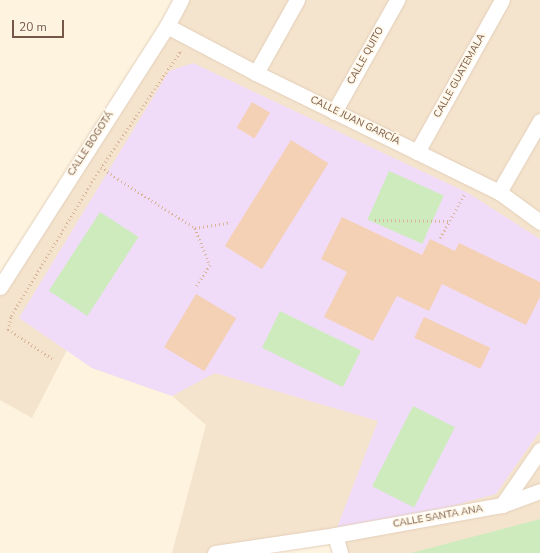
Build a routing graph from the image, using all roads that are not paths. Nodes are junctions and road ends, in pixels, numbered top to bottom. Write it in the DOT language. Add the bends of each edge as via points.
graph roads {
  1 [pos="181,0"];
  2 [pos="297,0"];
  3 [pos="397,0"];
  4 [pos="502,0"];
  5 [pos="167,26"];
  6 [pos="256,73"];
  7 [pos="334,112"];
  8 [pos="540,121"];
  9 [pos="417,152"];
  10 [pos="499,192"];
  11 [pos="540,222"];
  12 [pos="0,287"];
  13 [pos="540,450"];
  14 [pos="540,491"];
  15 [pos="502,505"];
  16 [pos="335,535"];
  17 [pos="215,553"];
  18 [pos="340,553"];
  1 -- 5 [label="street, CALLE BOGOTÁ"];
  2 -- 6 [label="street"];
  3 -- 7 [label="street, CALLE QUITO"];
  4 -- 9 [label="street, CALLE GUATEMALA"];
  5 -- 6 [label="street, CALLE JUAN GARCÍA"];
  5 -- 12 [label="street, CALLE BOGOTÁ"];
  6 -- 7 [label="street, CALLE JUAN GARCÍA"];
  7 -- 9 [label="street, CALLE JUAN GARCÍA"];
  8 -- 10 [label="street"];
  9 -- 10 [label="street, CALLE JUAN GARCÍA"];
  10 -- 11 [label="street, CALLE JUAN GARCÍA"];
  13 -- 15 [label="street"];
  14 -- 15 [label="street, CALLE SANTA ANA"];
  15 -- 16 [label="street, CALLE SANTA ANA"];
  16 -- 17 [label="street, CALLE SANTA ANA"];
  16 -- 18 [label="street"];
}
